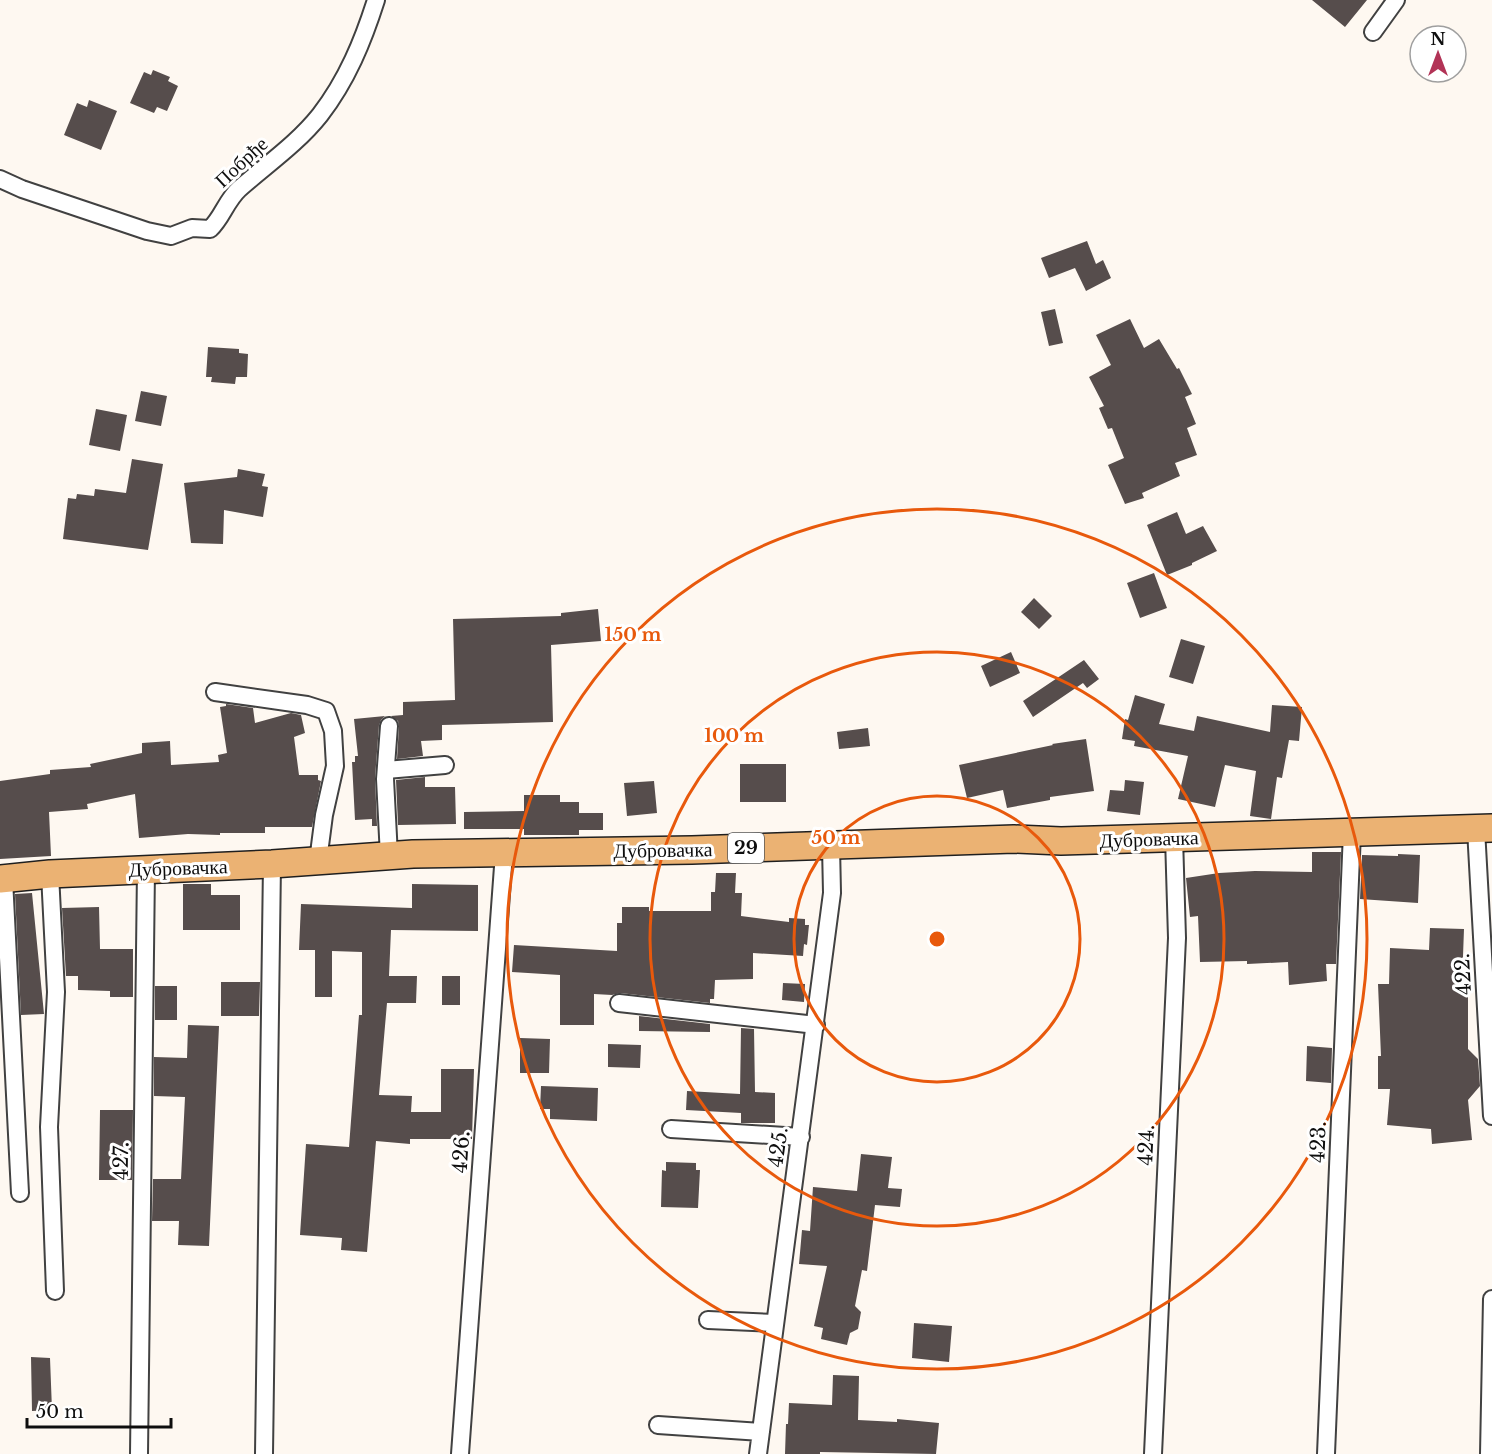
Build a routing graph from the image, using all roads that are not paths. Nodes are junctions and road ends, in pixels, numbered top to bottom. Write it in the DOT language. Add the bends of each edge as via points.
graph roads {
  1 [pos="376,0"];
  2 [pos="1396,0"];
  3 [pos="1373,32"];
  4 [pos="0,179"];
  5 [pos="215,692"];
  6 [pos="389,726"];
  7 [pos="445,765"];
  8 [pos="386,770"];
  9 [pos="1484,828"];
  10 [pos="1352,832"];
  11 [pos="1174,837"];
  12 [pos="831,846"];
  13 [pos="504,853"];
  14 [pos="389,856"];
  15 [pos="318,861"];
  16 [pos="272,864"];
  17 [pos="146,869"];
  18 [pos="50,874"];
  19 [pos="2,879"];
  20 [pos="619,1003"];
  21 [pos="816,1025"];
  22 [pos="1492,1116"];
  23 [pos="671,1129"];
  24 [pos="801,1137"];
  25 [pos="20,1193"];
  26 [pos="55,1291"];
  27 [pos="1492,1299"];
  28 [pos="708,1320"];
  29 [pos="775,1323"];
  30 [pos="658,1425"];
  31 [pos="761,1432"];
  32 [pos="139,1454"];
  33 [pos="264,1454"];
  34 [pos="460,1454"];
  35 [pos="758,1454"];
  36 [pos="1153,1454"];
  37 [pos="1326,1454"];
  38 [pos="1489,1454"];
  1 -- 4 [label="street, Побрђе" via="360,48 320,115 237,191 210,229 192,228 171,236 147,231"];
  2 -- 3 [label="street"];
  5 -- 15 [label="street" via="268,698 326,711 333,731 335,766"];
  6 -- 8 [label="street"];
  7 -- 8 [label="street"];
  8 -- 14 [label="street"];
  9 -- 10 [label="main road, Дубровачка / 29"];
  9 -- 22 [label="street, 422."];
  10 -- 11 [label="main road, Дубровачка / 29"];
  10 -- 37 [label="street, 423."];
  11 -- 12 [label="main road, Дубровачка / 29"];
  11 -- 36 [label="street, 424." via="1177,938"];
  12 -- 13 [label="main road, Дубровачка / 29"];
  12 -- 21 [label="street, 425." via="832,893"];
  13 -- 14 [label="main road, Дубровачка / 29"];
  13 -- 34 [label="street, 426."];
  14 -- 15 [label="main road, Дубровачка / 29"];
  15 -- 16 [label="main road, Дубровачка / 29"];
  16 -- 17 [label="main road, Дубровачка / 29"];
  16 -- 33 [label="street"];
  17 -- 18 [label="main road, Дубровачка / 29"];
  17 -- 32 [label="street, 427."];
  18 -- 19 [label="main road, Дубровачка / 29"];
  18 -- 26 [label="street" via="56,992 49,1127"];
  19 -- 25 [label="street, Дубровачка"];
  20 -- 21 [label="street"];
  21 -- 24 [label="street, 425."];
  23 -- 24 [label="street"];
  24 -- 29 [label="street, 425."];
  27 -- 38 [label="street"];
  28 -- 29 [label="street"];
  29 -- 31 [label="street, 425."];
  30 -- 31 [label="street"];
  31 -- 35 [label="street, 425."];
}
